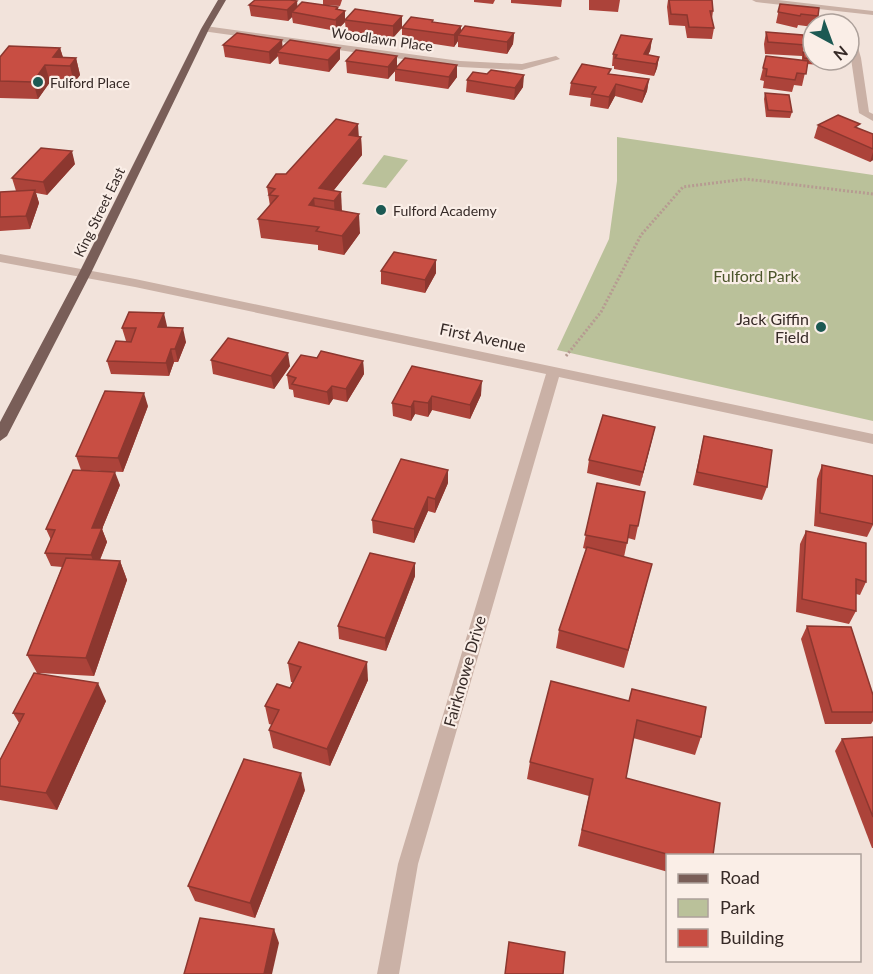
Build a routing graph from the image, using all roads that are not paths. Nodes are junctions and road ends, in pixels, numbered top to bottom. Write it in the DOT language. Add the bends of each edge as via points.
graph roads {
  1 [pos="222,0"];
  2 [pos="756,0"];
  3 [pos="873,13"];
  4 [pos="205,29"];
  5 [pos="556,58"];
  6 [pos="859,72"];
  7 [pos="873,118"];
  8 [pos="0,258"];
  9 [pos="85,273"];
  10 [pos="554,371"];
  11 [pos="0,436"];
  12 [pos="873,439"];
  13 [pos="388,974"];
  1 -- 4 [label="main road, King Street East"];
  2 -- 3 [label="street" via="844,13"];
  4 -- 5 [label="street, Woodlawn Place" via="460,64 522,67"];
  4 -- 9 [label="main road, King Street East"];
  6 -- 7 [label="street" via="864,113"];
  8 -- 9 [label="street, First Avenue"];
  9 -- 10 [label="street, First Avenue"];
  9 -- 11 [label="main road, King Street East"];
  10 -- 12 [label="street, First Avenue"];
  10 -- 13 [label="street, Fairknowe Drive" via="408,864"];
}
